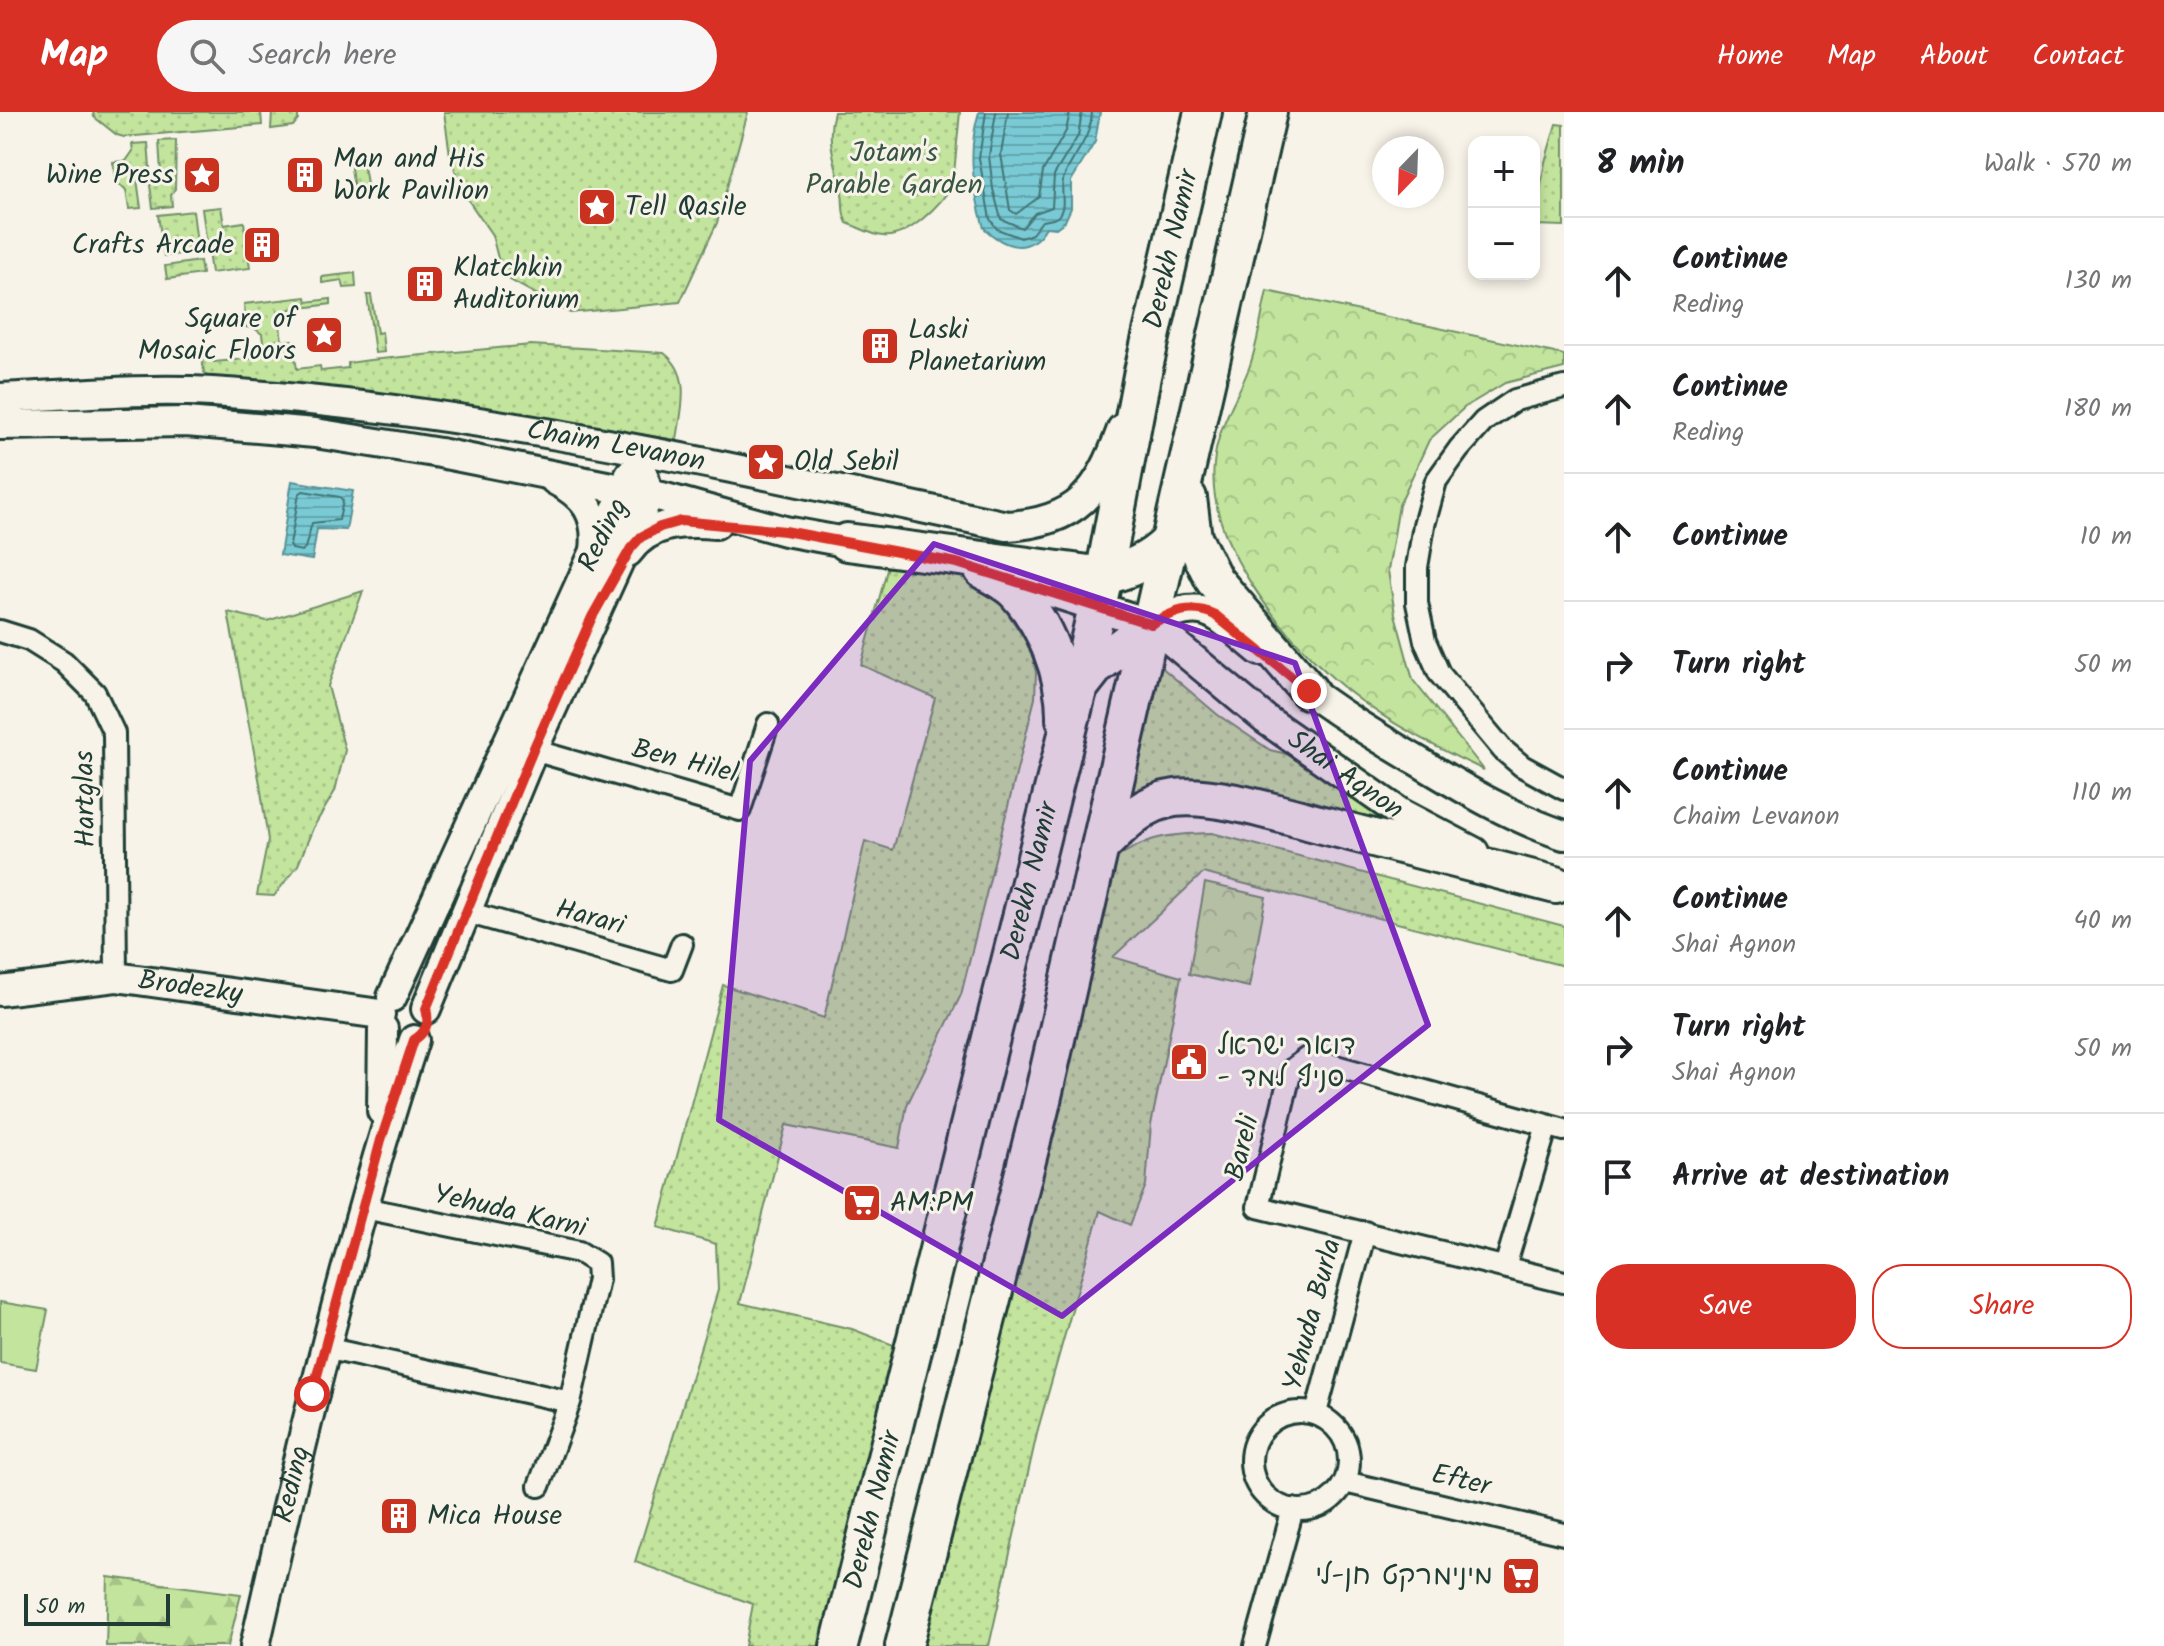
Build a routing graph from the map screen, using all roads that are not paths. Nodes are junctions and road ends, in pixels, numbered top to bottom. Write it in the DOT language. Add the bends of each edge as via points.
graph roads {
  1 [pos="1203,112"];
  2 [pos="1268,112"];
  3 [pos="1142,376"];
  4 [pos="1564,387"];
  5 [pos="0,398"];
  6 [pos="0,425"];
  7 [pos="636,450"];
  8 [pos="1185,473"];
  9 [pos="544,474"];
  10 [pos="638,493"];
  11 [pos="785,531"];
  12 [pos="847,542"];
  13 [pos="1169,542"];
  14 [pos="595,551"];
  15 [pos="617,570"];
  16 [pos="983,570"];
  17 [pos="1100,591"];
  18 [pos="581,612"];
  19 [pos="1151,624"];
  20 [pos="0,631"];
  21 [pos="1078,690"];
  22 [pos="1309,691"];
  23 [pos="768,724"];
  24 [pos="1064,738"];
  25 [pos="533,750"];
  26 [pos="1564,789"];
  27 [pos="1564,835"];
  28 [pos="1100,847"];
  29 [pos="1560,886"];
  30 [pos="466,912"];
  31 [pos="682,944"];
  32 [pos="116,977"];
  33 [pos="0,991"];
  34 [pos="426,1009"];
  35 [pos="385,1014"];
  36 [pos="414,1040"];
  37 [pos="1556,1127"];
  38 [pos="381,1140"];
  39 [pos="364,1208"];
  40 [pos="1365,1232"];
  41 [pos="1505,1267"];
  42 [pos="1564,1282"];
  43 [pos="325,1348"];
  44 [pos="570,1402"];
  45 [pos="1316,1413"];
  46 [pos="1345,1482"];
  47 [pos="539,1486"];
  48 [pos="1293,1509"];
  49 [pos="1564,1534"];
  50 [pos="255,1646"];
  51 [pos="839,1646"];
  52 [pos="904,1646"];
  53 [pos="1255,1646"];
  1 -- 3 [label="highway, Derekh Namir"];
  2 -- 8 [label="highway"];
  3 -- 7 [label="main road, Chaim Levanon" via="1099,480 1061,517 1035,524 1007,526"];
  3 -- 17 [label="highway, Derekh Namir"];
  4 -- 26 [label="street" via="1515,400 1484,421 1459,449 1436,481 1417,567 1417,603 1439,673 1503,750"];
  5 -- 7 [label="main road, Chaim Levanon" via="209,392 346,402"];
  6 -- 9 [label="main road, Chaim Levanon" via="186,422 315,433"];
  7 -- 10 [label="main road, Reding"];
  8 -- 13 [label="highway"];
  8 -- 22 [label="highway" via="1193,538 1214,580"];
  9 -- 10 [label="main road, Chaim Levanon"];
  9 -- 14 [label="main road" via="570,488 589,508 597,531"];
  10 -- 11 [label="main road, Chaim Levanon"];
  10 -- 14 [label="main road, Reding"];
  10 -- 15 [label="main road, Reding"];
  11 -- 12 [label="main road, Chaim Levanon"];
  11 -- 15 [label="main road" via="681,521 641,537"];
  12 -- 16 [label="main road, Chaim Levanon"];
  12 -- 17 [label="highway"];
  13 -- 17 [label="highway"];
  13 -- 19 [label="highway"];
  14 -- 18 [label="main road, Reding"];
  15 -- 18 [label="main road, Reding"];
  16 -- 17 [label="main road, Chaim Levanon"];
  16 -- 24 [label="highway" via="1014,590 1042,630 1062,688"];
  17 -- 19 [label="highway"];
  17 -- 21 [label="highway, Derekh Namir"];
  18 -- 25 [label="main road, Reding"];
  18 -- 35 [label="main road, Reding"];
  19 -- 21 [label="highway" via="1096,666"];
  19 -- 22 [label="main road, Shai Agnon" via="1187,608 1205,610"];
  19 -- 28 [label="highway"];
  19 -- 29 [label="main road, Shai Agnon" via="1265,719 1400,813 1481,856"];
  20 -- 32 [label="street, Hartglas" via="29,640 64,662 95,693 114,733"];
  21 -- 24 [label="highway, Derekh Namir"];
  22 -- 27 [label="main road, Shai Agnon" via="1476,796"];
  23 -- 25 [label="street, Ben Hilel" via="740,810"];
  24 -- 51 [label="highway, Derekh Namir"];
  25 -- 30 [label="main road, Reding"];
  28 -- 29 [label="highway" via="1130,817 1152,804 1202,798"];
  28 -- 52 [label="highway" via="1040,1109"];
  30 -- 31 [label="street, Harari" via="672,970"];
  30 -- 34 [label="main road, Reding"];
  32 -- 33 [label="main road, Brodezky"];
  32 -- 35 [label="main road, Brodezky"];
  34 -- 35 [label="main road" via="416,997 400,994"];
  34 -- 36 [label="main road" via="425,1030"];
  35 -- 36 [label="main road" via="393,1039"];
  35 -- 38 [label="main road, Reding"];
  36 -- 38 [label="main road, Reding"];
  37 -- 40 [label="street, Bareli" via="1307,1058 1291,1070 1258,1207"];
  37 -- 41 [label="street, Bareli"];
  38 -- 39 [label="main road, Reding"];
  39 -- 43 [label="main road, Reding"];
  39 -- 44 [label="street, Yehuda Karni" via="579,1252 597,1263 598,1279"];
  40 -- 41 [label="street, Bareli"];
  40 -- 45 [label="street, Yehuda Burla"];
  41 -- 42 [label="street, Bareli"];
  43 -- 44 [label="street"];
  43 -- 50 [label="main road, Reding"];
  44 -- 47 [label="street, Yehuda Karni"];
  45 -- 46 [label="street" via="1341,1432 1349,1448"];
  45 -- 48 [label="street" via="1282,1414 1267,1423 1254,1443 1252,1468 1262,1492"];
  46 -- 48 [label="street" via="1327,1502"];
  46 -- 49 [label="street, Efter"];
  48 -- 53 [label="street"];
}
